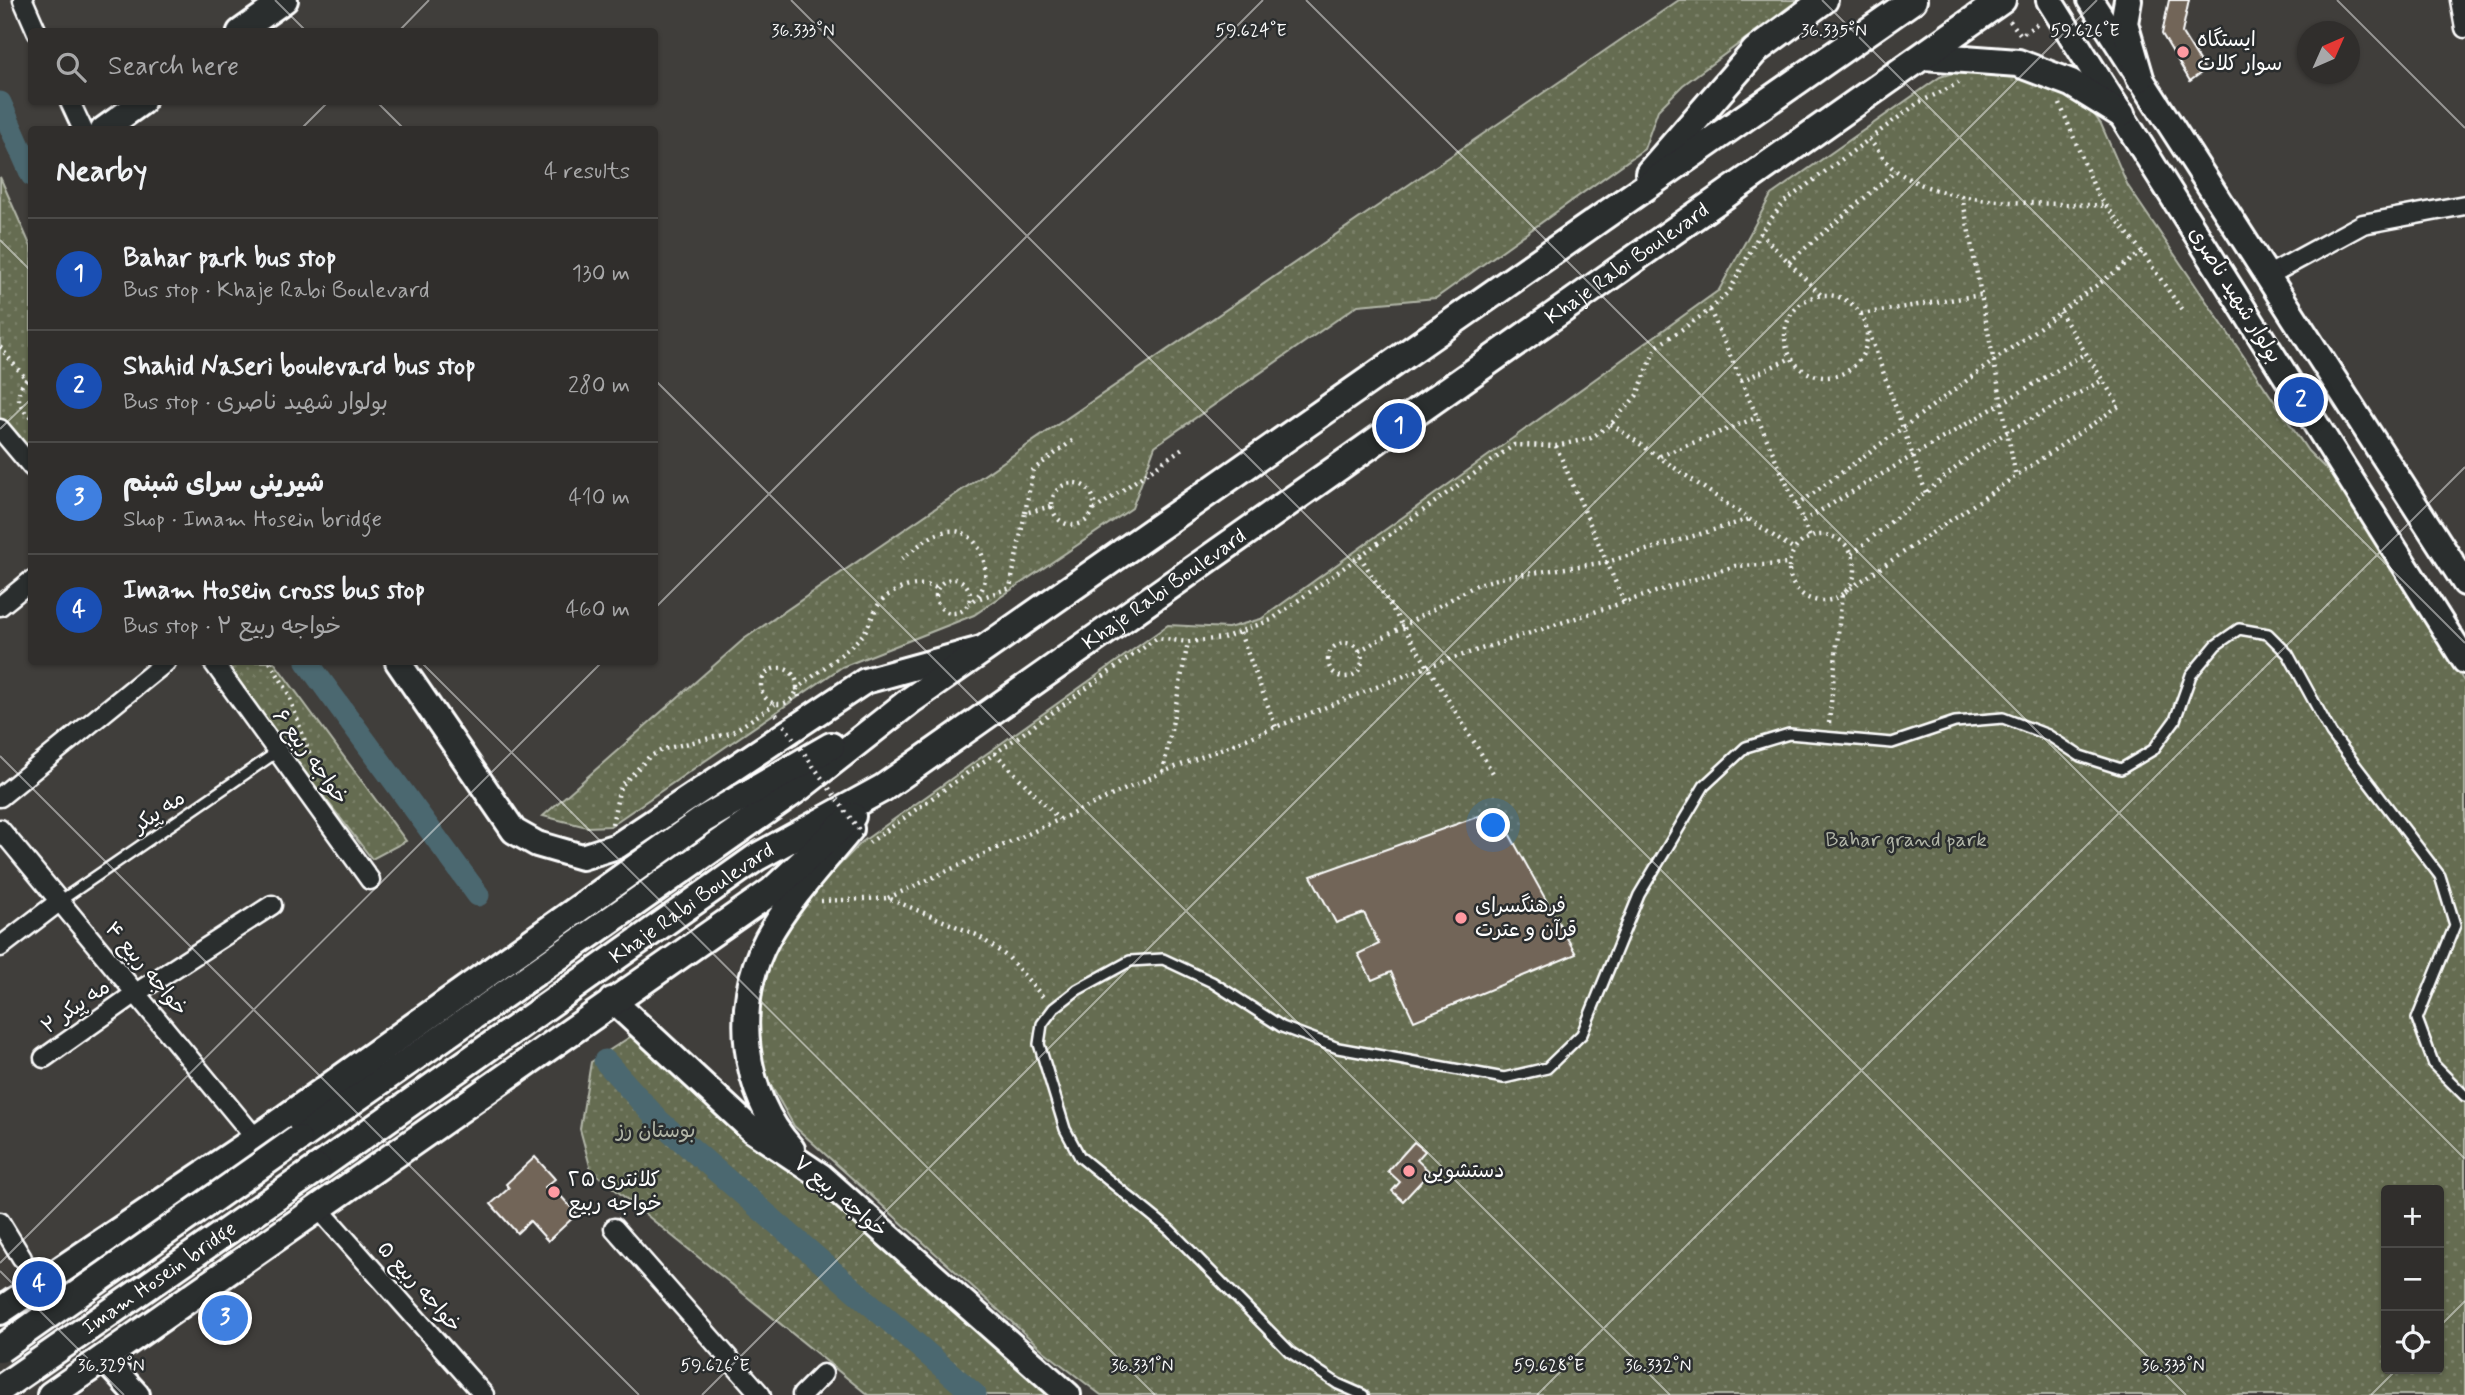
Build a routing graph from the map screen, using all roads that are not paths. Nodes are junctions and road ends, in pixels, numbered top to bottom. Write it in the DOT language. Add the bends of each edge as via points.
graph roads {
  1 [pos="23,0"];
  2 [pos="285,0"];
  3 [pos="1824,0"];
  4 [pos="1913,0"];
  5 [pos="2002,0"];
  6 [pos="2049,0"];
  7 [pos="2090,0"];
  8 [pos="2128,0"];
  9 [pos="2460,0"];
  10 [pos="35,28"];
  11 [pos="246,28"];
  12 [pos="2465,28"];
  13 [pos="1924,56"];
  14 [pos="2140,78"];
  15 [pos="71,105"];
  16 [pos="138,105"];
  17 [pos="2121,114"];
  18 [pos="81,126"];
  19 [pos="109,126"];
  20 [pos="1624,202"];
  21 [pos="2465,205"];
  22 [pos="2269,275"];
  23 [pos="0,429"];
  24 [pos="28,462"];
  25 [pos="28,583"];
  26 [pos="2465,583"];
  27 [pos="0,606"];
  28 [pos="985,648"];
  29 [pos="2465,661"];
  30 [pos="162,665"];
  31 [pos="215,665"];
  32 [pos="400,665"];
  33 [pos="911,700"];
  34 [pos="278,752"];
  35 [pos="883,788"];
  36 [pos="0,797"];
  37 [pos="0,829"];
  38 [pos="370,880"];
  39 [pos="60,901"];
  40 [pos="272,905"];
  41 [pos="0,947"];
  42 [pos="136,993"];
  43 [pos="612,1000"];
  44 [pos="44,1058"];
  45 [pos="2465,1096"];
  46 [pos="256,1139"];
  47 [pos="298,1139"];
  48 [pos="318,1168"];
  49 [pos="821,1176"];
  50 [pos="319,1209"];
  51 [pos="0,1222"];
  52 [pos="614,1228"];
  53 [pos="22,1258"];
  54 [pos="0,1311"];
  55 [pos="0,1349"];
  56 [pos="103,1358"];
  57 [pos="823,1374"];
  58 [pos="0,1389"];
  59 [pos="51,1395"];
  60 [pos="138,1395"];
  61 [pos="484,1395"];
  62 [pos="761,1395"];
  63 [pos="802,1395"];
  64 [pos="1068,1395"];
  65 [pos="1363,1395"];
  1 -- 10 [label="street"];
  2 -- 11 [label="street"];
  3 -- 20 [label="main road" via="1755,51"];
  4 -- 20 [label="main road, Khaje Rabi Boulevard"];
  5 -- 13 [label="main road, Khaje Rabi Boulevard"];
  6 -- 17 [label="street, بولوار شهید ناصری"];
  7 -- 14 [label="street, بولوار شهید ناصری"];
  8 -- 14 [label="main road" via="2124,23"];
  9 -- 12 [label="street"];
  13 -- 17 [label="main road" via="2018,63 2071,83"];
  13 -- 35 [label="main road, Khaje Rabi Boulevard"];
  14 -- 22 [label="street, بولوار شهید ناصری"];
  15 -- 18 [label="street"];
  16 -- 19 [label="street"];
  17 -- 29 [label="street, بولوار شهید ناصری"];
  20 -- 28 [label="main road, Khaje Rabi Boulevard"];
  21 -- 22 [label="street" via="2363,224"];
  22 -- 26 [label="street, بولوار شهید ناصری"];
  23 -- 24 [label="street"];
  25 -- 27 [label="street"];
  28 -- 32 [label="street" via="865,681 617,846 582,857 537,844 514,831"];
  28 -- 33 [label="main road, Khaje Rabi Boulevard"];
  30 -- 36 [label="street"];
  31 -- 34 [label="street, خواجه ربیع ۶"];
  33 -- 46 [label="main road" via="704,819"];
  33 -- 47 [label="main road, Khaje Rabi Boulevard" via="800,787"];
  34 -- 38 [label="street, خواجه ربیع ۶"];
  34 -- 39 [label="lane, مه پیکر"];
  35 -- 43 [label="main road" via="772,891"];
  35 -- 48 [label="main road, Khaje Rabi Boulevard" via="757,857"];
  35 -- 49 [label="street" via="778,921 750,985 747,1032 758,1090 787,1143"];
  37 -- 39 [label="street, خواجه ربیع ۴"];
  39 -- 41 [label="street"];
  39 -- 42 [label="street, خواجه ربیع ۴"];
  40 -- 42 [label="street, مه پیکر ۲"];
  42 -- 44 [label="street, مه پیکر ۲"];
  42 -- 46 [label="street, خواجه ربیع ۴"];
  43 -- 49 [label="street, خواجه ربیع ۷" via="752,1130"];
  43 -- 50 [label="main road"];
  45 -- 65 [label="lane" via="2434,1065 2417,1019 2455,925 2440,876 2331,733 2288,654 2268,634 2239,629 2216,645 2191,675 2175,720 2153,750 2121,769 2080,756 2048,735 2003,718 1955,722 1892,743 1788,734 1746,747 1704,786 1639,895 1582,1034 1546,1068 1504,1077 1338,1048 1282,1027 1212,982 1163,959 1130,961 1077,990 1042,1024 1039,1044 1065,1129 1080,1157 1170,1230 1290,1352"];
  46 -- 54 [label="main road"];
  47 -- 55 [label="main road, Imam Hosein bridge, bridge"];
  48 -- 58 [label="main road, Imam Hosein bridge, bridge"];
  49 -- 64 [label="street, خواجه ربیع ۷"];
  50 -- 56 [label="main road"];
  50 -- 61 [label="street, خواجه ربیع ۵"];
  51 -- 53 [label="street"];
  52 -- 62 [label="street"];
  56 -- 59 [label="main road"];
  56 -- 60 [label="street"];
  57 -- 63 [label="street"];
}
